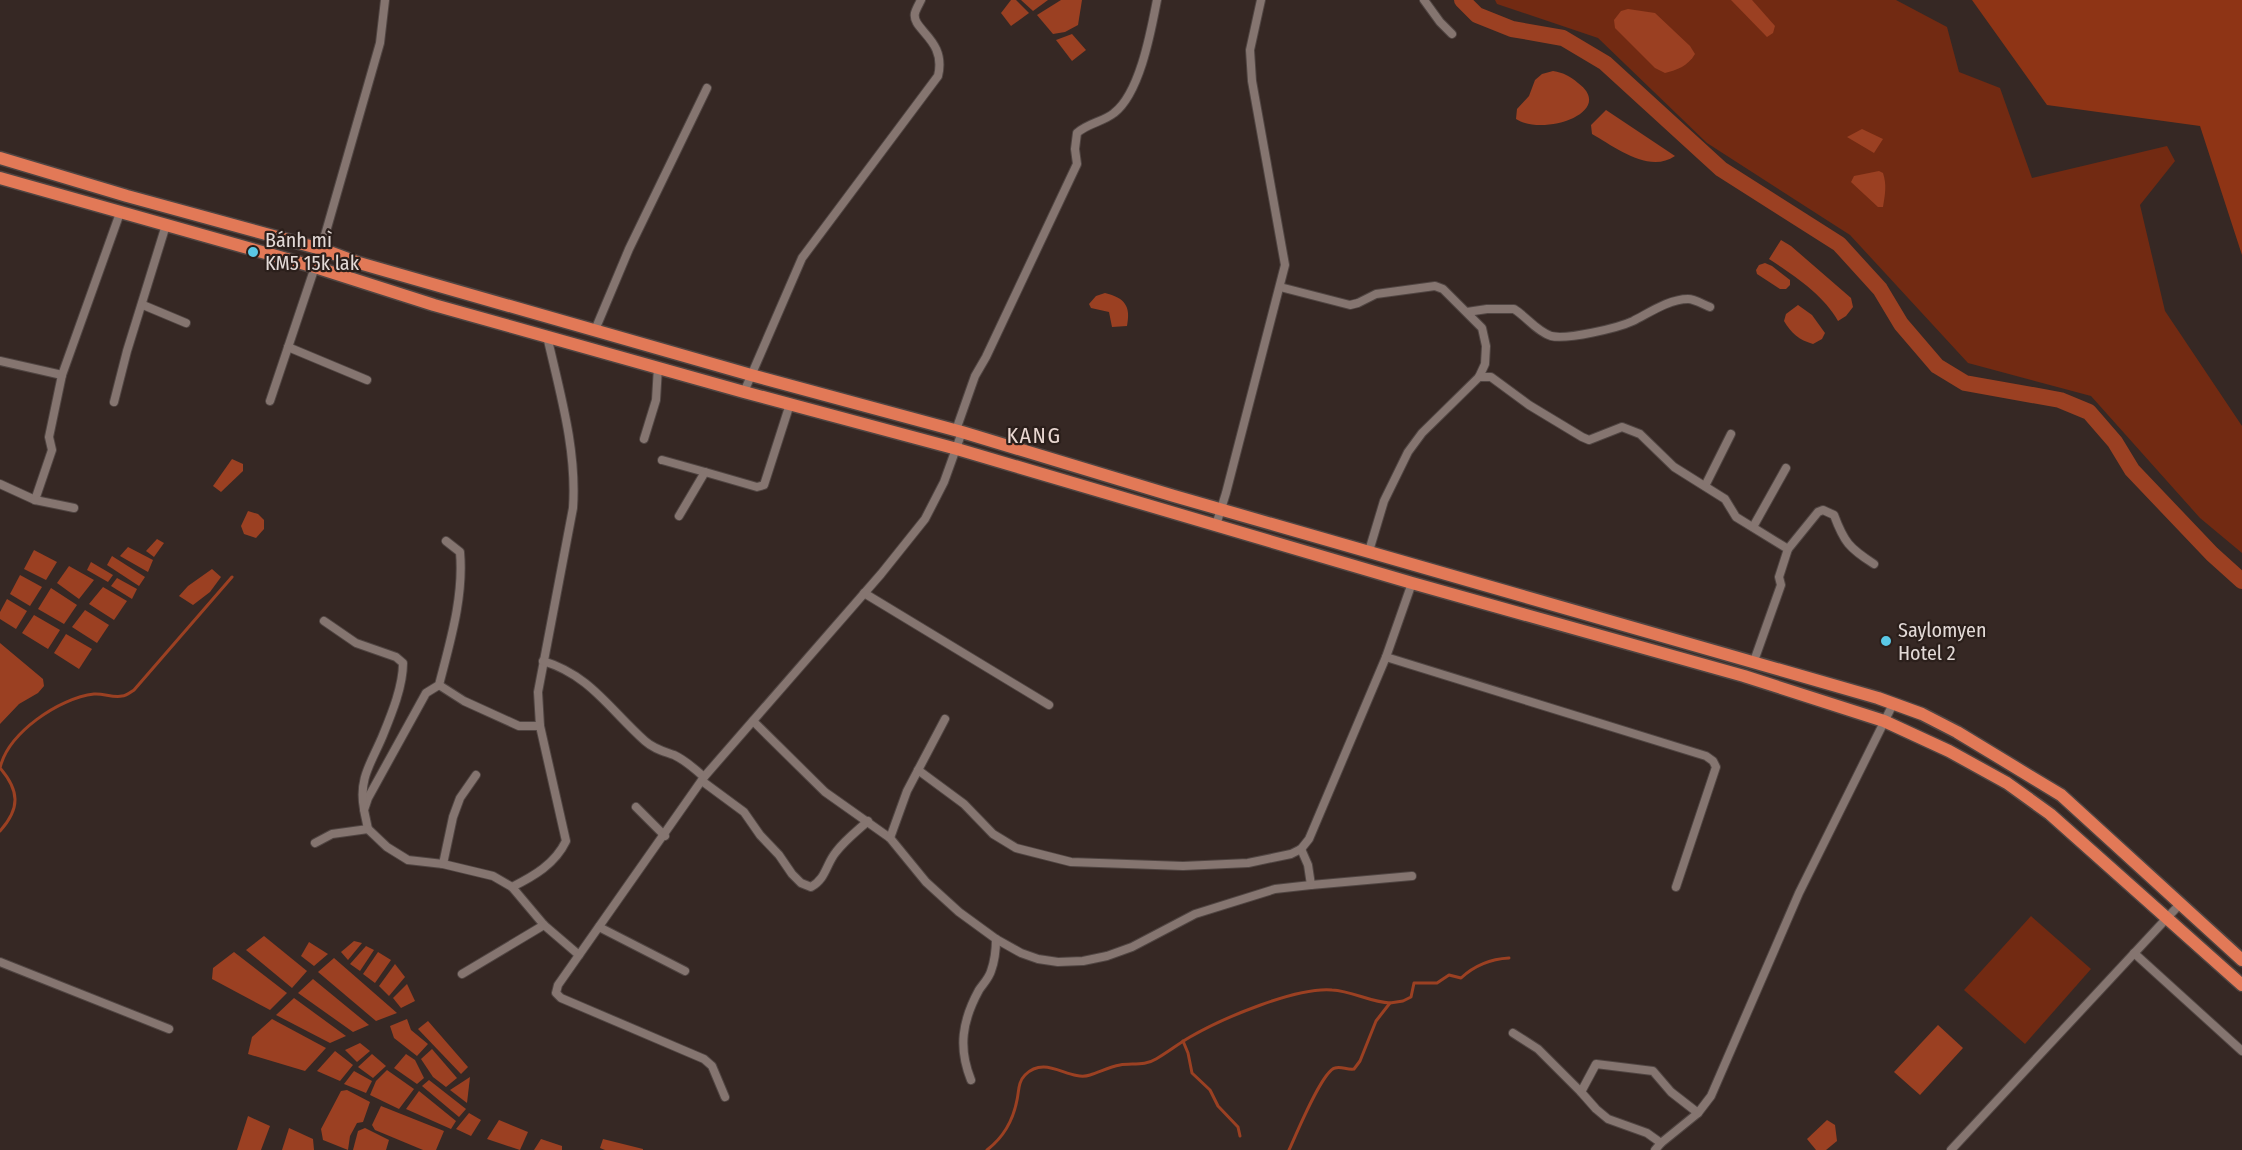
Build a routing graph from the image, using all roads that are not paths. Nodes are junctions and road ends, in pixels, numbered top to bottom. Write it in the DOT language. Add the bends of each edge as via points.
graph roads {
  1 [pos="385,0"];
  2 [pos="921,0"];
  3 [pos="1157,0"];
  4 [pos="1261,0"];
  5 [pos="1424,0"];
  6 [pos="1452,34"];
  7 [pos="707,88"];
  8 [pos="0,158"];
  9 [pos="0,178"];
  10 [pos="72,179"];
  11 [pos="67,198"];
  12 [pos="120,213"];
  13 [pos="166,225"];
  14 [pos="321,249"];
  15 [pos="315,267"];
  16 [pos="1280,287"];
  17 [pos="143,305"];
  18 [pos="1710,307"];
  19 [pos="1467,312"];
  20 [pos="186,323"];
  21 [pos="595,330"];
  22 [pos="547,336"];
  23 [pos="288,347"];
  24 [pos="0,362"];
  25 [pos="658,367"];
  26 [pos="62,375"];
  27 [pos="751,375"];
  28 [pos="1479,377"];
  29 [pos="367,380"];
  30 [pos="744,392"];
  31 [pos="270,401"];
  32 [pos="114,402"];
  33 [pos="790,404"];
  34 [pos="959,431"];
  35 [pos="1731,434"];
  36 [pos="644,440"];
  37 [pos="957,449"];
  38 [pos="662,460"];
  39 [pos="1786,468"];
  40 [pos="705,472"];
  41 [pos="0,484"];
  42 [pos="1705,486"];
  43 [pos="35,500"];
  44 [pos="74,508"];
  45 [pos="1220,509"];
  46 [pos="679,516"];
  47 [pos="1216,525"];
  48 [pos="1753,527"];
  49 [pos="446,541"];
  50 [pos="1788,549"];
  51 [pos="1369,551"];
  52 [pos="1874,564"];
  53 [pos="1412,583"];
  54 [pos="864,593"];
  55 [pos="324,621"];
  56 [pos="1652,632"];
  57 [pos="1647,649"];
  58 [pos="1386,657"];
  59 [pos="1754,661"];
  60 [pos="543,662"];
  61 [pos="439,685"];
  62 [pos="1893,704"];
  63 [pos="1049,705"];
  64 [pos="945,719"];
  65 [pos="753,721"];
  66 [pos="1884,721"];
  67 [pos="540,726"];
  68 [pos="918,770"];
  69 [pos="476,775"];
  70 [pos="703,779"];
  71 [pos="636,807"];
  72 [pos="364,810"];
  73 [pos="868,821"];
  74 [pos="368,829"];
  75 [pos="664,836"];
  76 [pos="890,838"];
  77 [pos="315,843"];
  78 [pos="1301,849"];
  79 [pos="443,864"];
  80 [pos="1412,876"];
  81 [pos="1311,885"];
  82 [pos="512,887"];
  83 [pos="1676,887"];
  84 [pos="2180,904"];
  85 [pos="2167,916"];
  86 [pos="544,925"];
  87 [pos="599,927"];
  88 [pos="996,939"];
  89 [pos="2134,953"];
  90 [pos="579,955"];
  91 [pos="2242,960"];
  92 [pos="0,962"];
  93 [pos="685,971"];
  94 [pos="462,974"];
  95 [pos="2242,985"];
  96 [pos="169,1029"];
  97 [pos="1513,1033"];
  98 [pos="2242,1051"];
  99 [pos="971,1080"];
  100 [pos="1581,1092"];
  101 [pos="725,1097"];
  102 [pos="1698,1113"];
  103 [pos="1658,1147"];
  104 [pos="1951,1150"];
  1 -- 14 [label="street" via="380,44"];
  2 -- 27 [label="street" via="915,21 934,42 940,58 938,76 802,258"];
  3 -- 34 [label="street" via="1128,99 1113,114 1077,133 1077,164 975,376"];
  4 -- 16 [label="street" via="1250,50 1252,81 1285,259"];
  5 -- 6 [label="street"];
  7 -- 21 [label="street" via="629,249"];
  8 -- 10 [label="highway"];
  9 -- 11 [label="highway"];
  10 -- 11 [label="highway"];
  10 -- 14 [label="highway"];
  11 -- 12 [label="highway"];
  12 -- 13 [label="highway"];
  12 -- 26 [label="street"];
  13 -- 15 [label="highway"];
  13 -- 17 [label="street"];
  14 -- 15 [label="street"];
  14 -- 21 [label="highway"];
  15 -- 22 [label="highway"];
  15 -- 23 [label="street"];
  16 -- 19 [label="street" via="1350,305 1376,294 1435,286"];
  16 -- 45 [label="street"];
  17 -- 20 [label="street"];
  17 -- 32 [label="street"];
  18 -- 19 [label="street" via="1689,299 1630,322 1570,337 1551,336 1514,309"];
  19 -- 28 [label="street" via="1482,328 1486,346"];
  21 -- 27 [label="highway"];
  22 -- 25 [label="highway"];
  22 -- 60 [label="street" via="572,448 574,481 573,508"];
  23 -- 29 [label="street"];
  23 -- 31 [label="street"];
  24 -- 26 [label="street"];
  25 -- 30 [label="highway"];
  25 -- 36 [label="street" via="656,400"];
  26 -- 43 [label="street" via="49,437 52,450"];
  27 -- 30 [label="street"];
  27 -- 34 [label="highway"];
  28 -- 42 [label="street" via="1491,377 1538,411 1589,440 1629,428 1674,467"];
  28 -- 51 [label="street" via="1408,452 1384,501"];
  30 -- 33 [label="highway"];
  33 -- 37 [label="highway"];
  33 -- 40 [label="street" via="764,485 757,487"];
  34 -- 37 [label="street"];
  34 -- 45 [label="highway"];
  35 -- 42 [label="street"];
  37 -- 47 [label="highway"];
  37 -- 54 [label="street" via="925,519"];
  38 -- 40 [label="street"];
  39 -- 48 [label="street"];
  40 -- 46 [label="street"];
  41 -- 43 [label="street"];
  42 -- 48 [label="street" via="1725,499 1736,517"];
  43 -- 44 [label="street"];
  45 -- 47 [label="street"];
  45 -- 51 [label="highway"];
  47 -- 53 [label="highway"];
  48 -- 50 [label="street"];
  49 -- 61 [label="street" via="460,552 462,572"];
  50 -- 52 [label="street" via="1823,510 1834,515 1840,534 1853,550"];
  50 -- 59 [label="street" via="1779,577 1781,585"];
  51 -- 56 [label="highway"];
  53 -- 57 [label="highway"];
  53 -- 58 [label="street"];
  54 -- 63 [label="street"];
  54 -- 65 [label="street"];
  55 -- 72 [label="street" via="356,643 403,663 403,678 362,784"];
  56 -- 57 [label="highway"];
  56 -- 59 [label="highway"];
  57 -- 66 [label="highway"];
  58 -- 78 [label="street" via="1309,839"];
  58 -- 83 [label="street" via="1713,761 1716,766"];
  59 -- 62 [label="highway"];
  60 -- 67 [label="street" via="538,692"];
  60 -- 70 [label="street" via="577,676 645,741 690,765"];
  61 -- 67 [label="street" via="519,726"];
  61 -- 72 [label="street" via="426,693"];
  62 -- 66 [label="street"];
  62 -- 84 [label="highway" via="1957,732 2061,795"];
  64 -- 68 [label="street"];
  65 -- 70 [label="street"];
  65 -- 73 [label="street" via="825,792"];
  66 -- 85 [label="highway" via="2007,783 2050,814"];
  66 -- 102 [label="street" via="1799,893 1712,1096"];
  67 -- 82 [label="street" via="566,842 547,866"];
  68 -- 76 [label="street"];
  68 -- 78 [label="street" via="964,804 993,834 1016,848 1071,862 1183,866 1237,863 1275,858"];
  69 -- 79 [label="street" via="460,798"];
  70 -- 73 [label="street" via="744,812 792,874 801,884 811,887 826,872 833,854"];
  70 -- 75 [label="street"];
  71 -- 75 [label="street"];
  72 -- 74 [label="street"];
  73 -- 76 [label="street"];
  74 -- 77 [label="street" via="332,834"];
  74 -- 79 [label="street" via="387,848 408,860"];
  75 -- 87 [label="street"];
  76 -- 88 [label="street" via="926,882"];
  78 -- 81 [label="street"];
  79 -- 82 [label="street" via="493,876"];
  80 -- 81 [label="street"];
  81 -- 88 [label="street" via="1275,889 1195,914 1132,947 1083,962 1038,959"];
  82 -- 86 [label="street"];
  84 -- 85 [label="street"];
  84 -- 91 [label="highway"];
  85 -- 89 [label="street"];
  85 -- 95 [label="highway"];
  86 -- 90 [label="street"];
  86 -- 94 [label="street"];
  87 -- 90 [label="street"];
  87 -- 93 [label="street"];
  88 -- 99 [label="street" via="990,974 968,1013 963,1060"];
  89 -- 98 [label="street"];
  89 -- 104 [label="street"];
  90 -- 101 [label="street" via="558,985 556,993 561,998 704,1059 712,1066"];
  92 -- 96 [label="street"];
  97 -- 100 [label="street" via="1538,1050"];
  100 -- 102 [label="street" via="1596,1064 1653,1071 1671,1092"];
  100 -- 103 [label="street" via="1608,1119 1647,1133"];
  102 -- 103 [label="street"];
}
